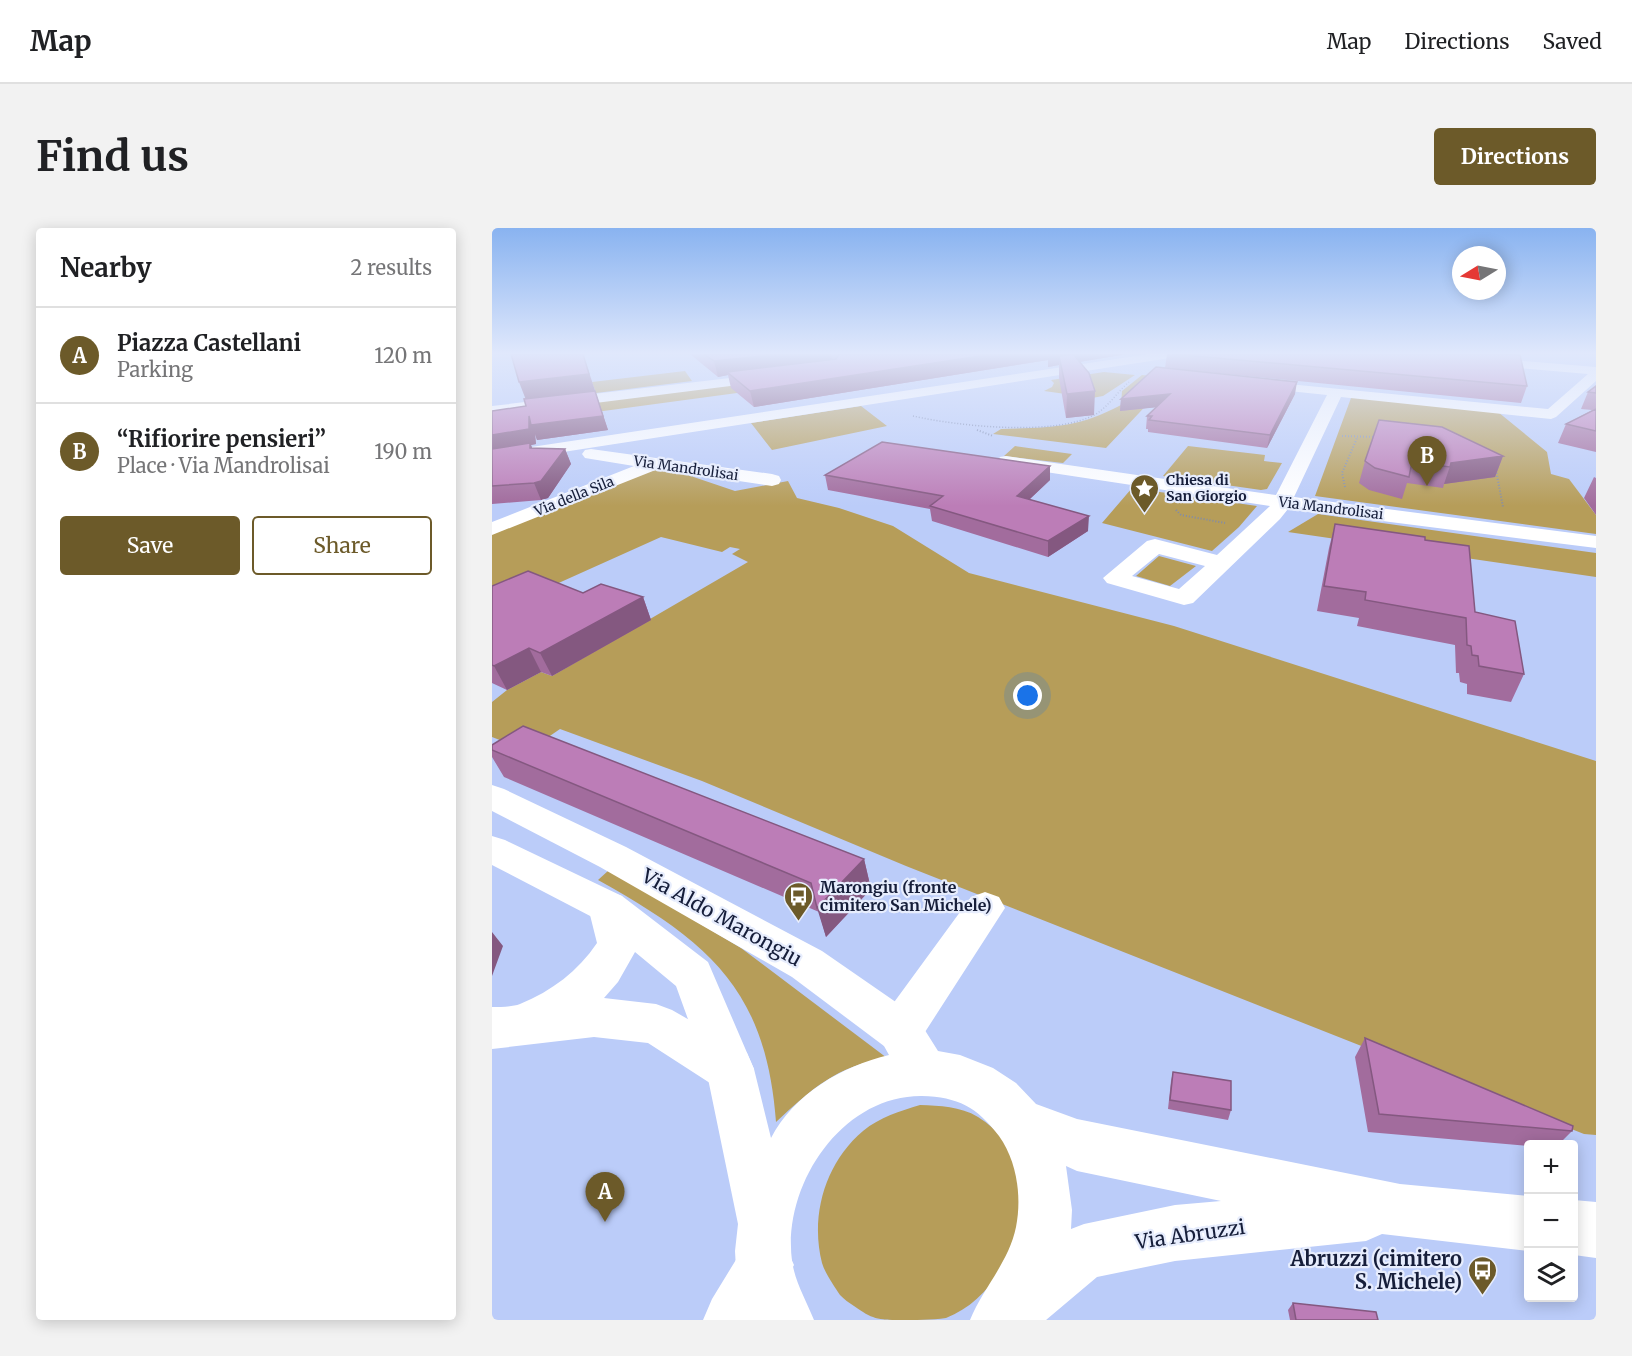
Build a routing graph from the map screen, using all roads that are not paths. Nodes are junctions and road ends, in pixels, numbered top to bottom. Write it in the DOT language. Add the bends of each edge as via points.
graph roads {
  1 [pos="541,405"];
  2 [pos="847,405"];
  3 [pos="1330,405"];
  4 [pos="1463,405"];
  5 [pos="1561,405"];
  6 [pos="492,411"];
  7 [pos="1000,439"];
  8 [pos="569,447"];
  9 [pos="1084,452"];
  10 [pos="598,456"];
  11 [pos="500,457"];
  12 [pos="657,463"];
  13 [pos="1066,470"];
  14 [pos="772,480"];
  15 [pos="1282,502"];
  16 [pos="492,529"];
  17 [pos="1596,542"];
  18 [pos="1221,563"];
  19 [pos="492,797"];
  20 [pos="492,849"];
  21 [pos="608,907"];
  22 [pos="985,908"];
  23 [pos="509,1026"];
  24 [pos="912,1051"];
  25 [pos="730,1069"];
  26 [pos="1022,1124"];
  27 [pos="1400,1211"];
  28 [pos="1524,1224"];
  29 [pos="1578,1228"];
  30 [pos="1596,1230"];
  31 [pos="766,1291"];
  32 [pos="1001,1319"];
  1 -- 6 [label="street"];
  2 -- 8 [label="street"];
  3 -- 15 [label="street"];
  4 -- 5 [label="street" via="1551,414"];
  7 -- 13 [label="street, Via Mandrolisai" via="988,458"];
  8 -- 10 [label="street, Via Mandrolisai"];
  8 -- 11 [label="street"];
  9 -- 13 [label="street"];
  10 -- 11 [label="street, Via Mandrolisai"];
  10 -- 12 [label="street, Via Mandrolisai"];
  12 -- 14 [label="street, Via Mandrolisai"];
  12 -- 16 [label="street, Via della Sila"];
  13 -- 15 [label="street, Via Mandrolisai"];
  15 -- 17 [label="street, Via Mandrolisai"];
  15 -- 18 [label="street"];
  19 -- 24 [label="street, Via Aldo Marongiu" via="613,857 807,964"];
  20 -- 21 [label="street"];
  21 -- 23 [label="street" via="618,945 603,969 581,993"];
  21 -- 25 [label="street" via="693,975"];
  22 -- 24 [label="street"];
  23 -- 25 [label="street" via="594,1017 656,1024"];
  24 -- 26 [label="street" via="995,1095"];
  24 -- 31 [label="street" via="882,1078 841,1097 805,1130 778,1173"];
  25 -- 31 [label="street"];
  26 -- 27 [label="street, Via Abruzzi" via="1077,1145"];
  26 -- 32 [label="street" via="1041,1166 1045,1215 1032,1268"];
  27 -- 28 [label="street, Via Abruzzi"];
  27 -- 32 [label="street, Via Abruzzi" via="1175,1233 1084,1252"];
  29 -- 30 [label="street"];
}
